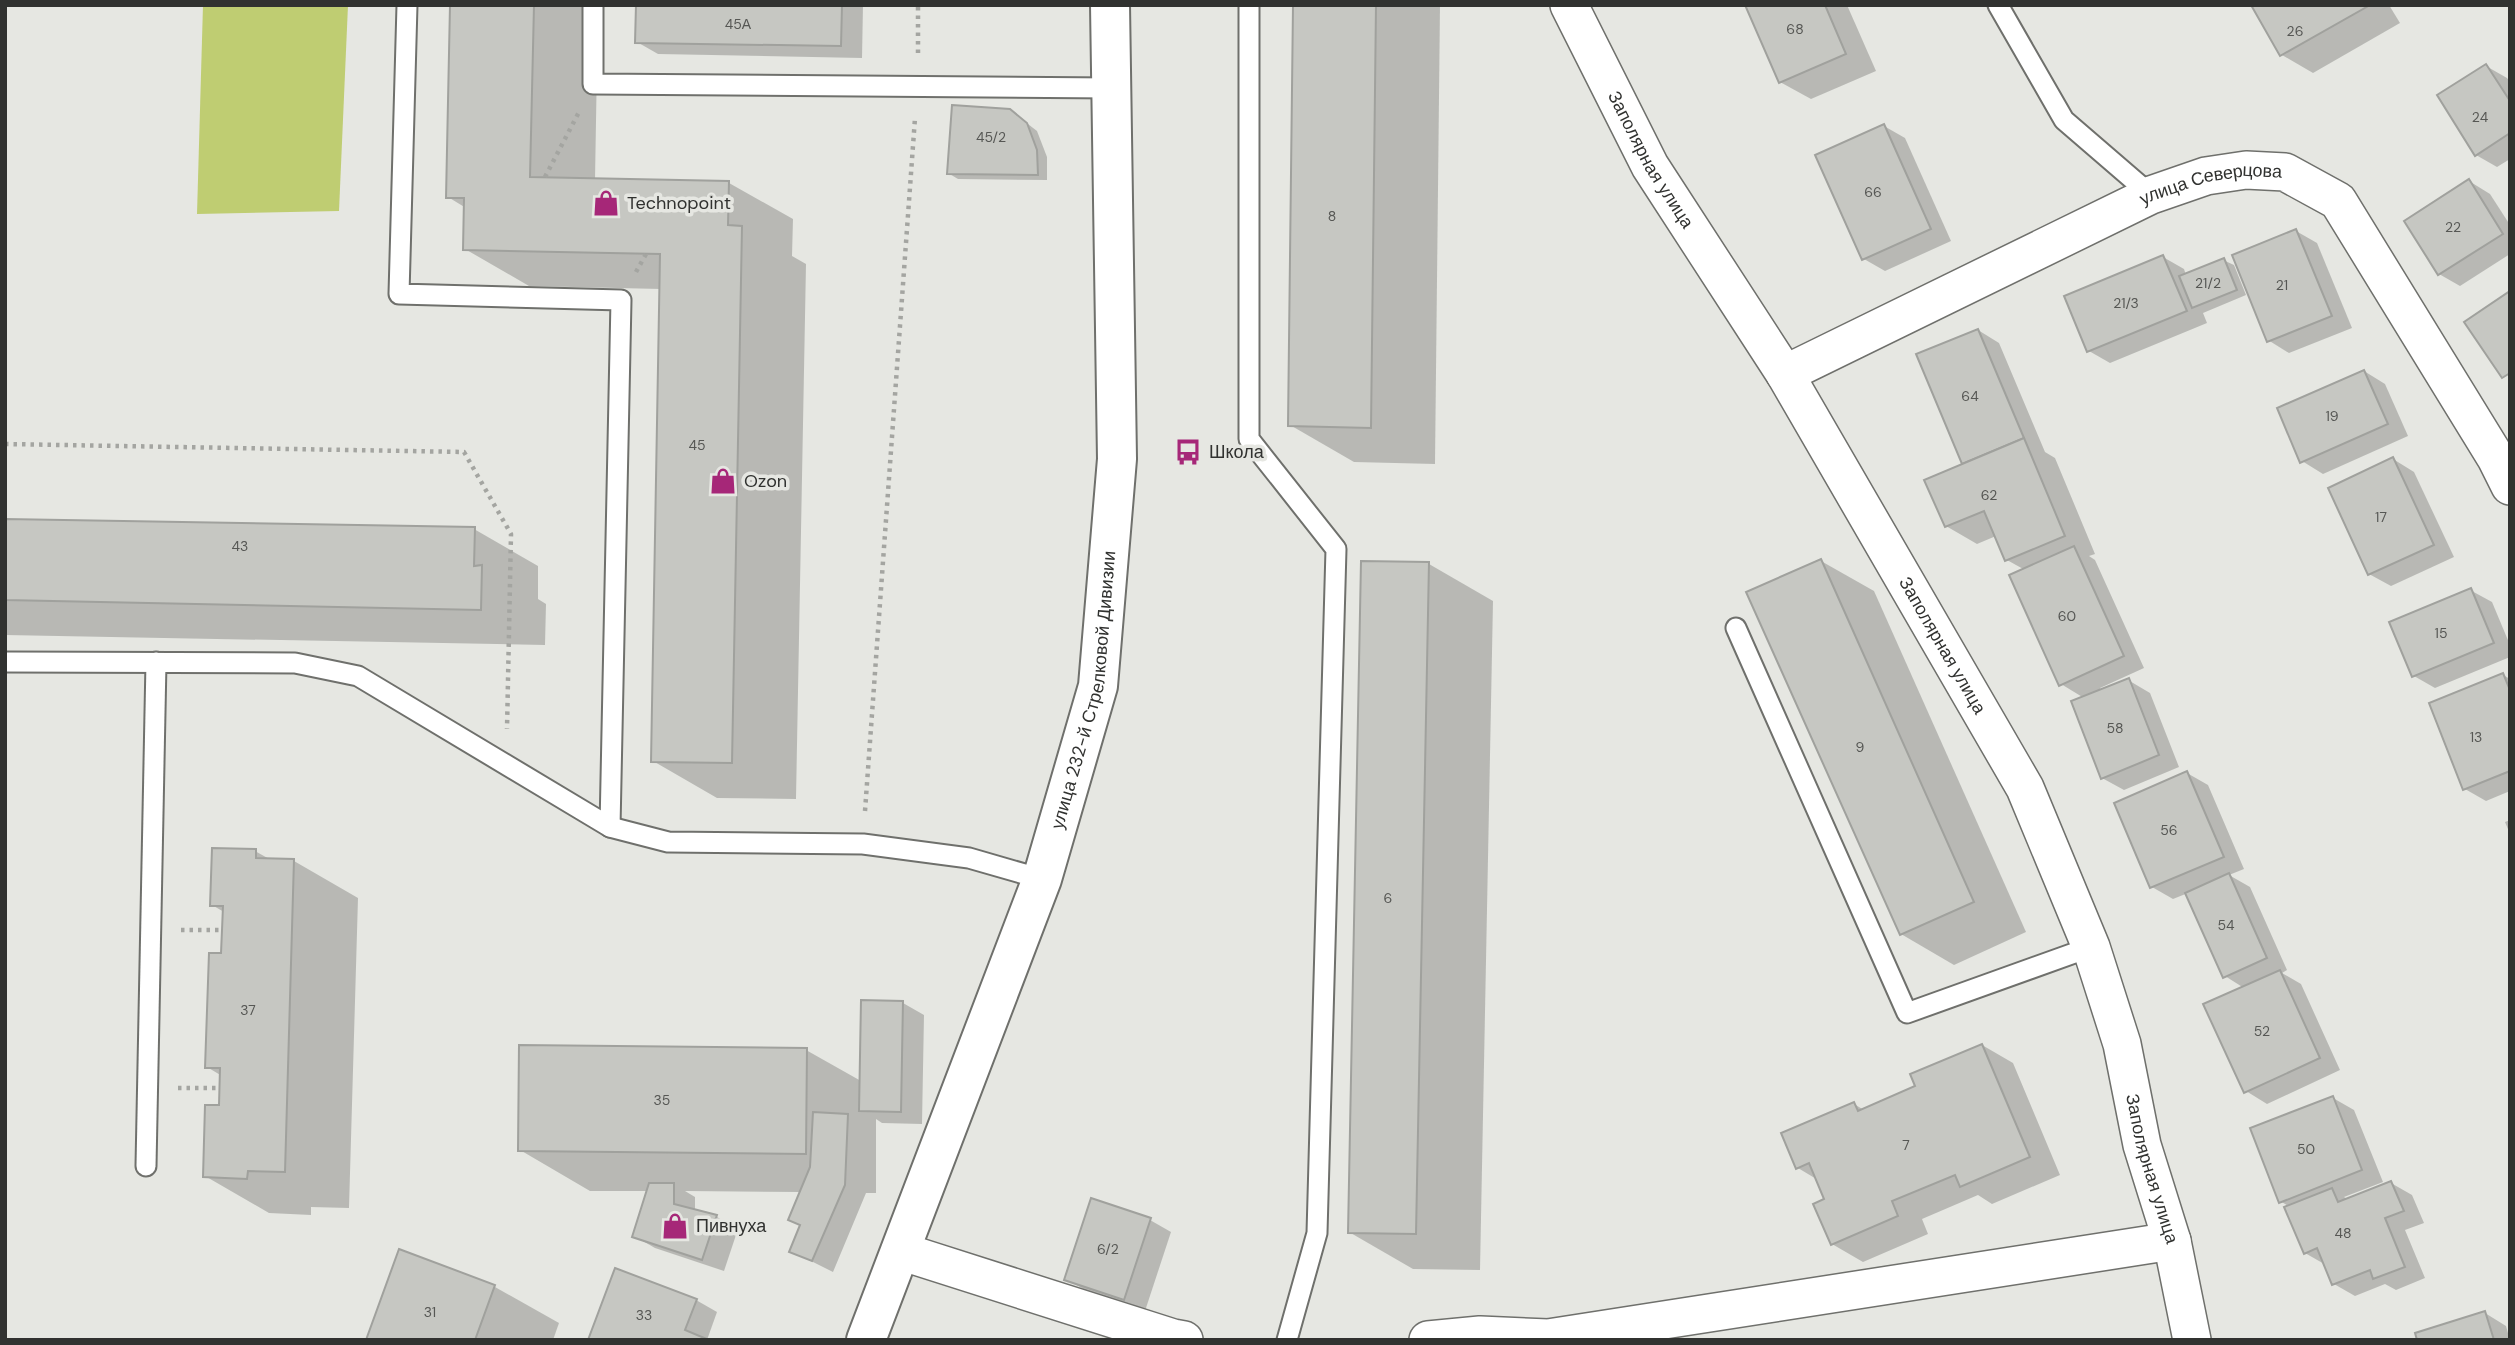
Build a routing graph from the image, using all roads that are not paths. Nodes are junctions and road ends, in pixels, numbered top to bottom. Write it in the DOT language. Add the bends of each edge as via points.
graph roads {
  1 [pos="407,5"];
  2 [pos="593,5"];
  3 [pos="1110,5"];
  4 [pos="1249,5"];
  5 [pos="1569,5"];
  6 [pos="1998,5"];
  7 [pos="1112,88"];
  8 [pos="2151,195"];
  9 [pos="1785,374"];
  10 [pos="2510,486"];
  11 [pos="1736,628"];
  12 [pos="5,662"];
  13 [pos="156,662"];
  14 [pos="610,827"];
  15 [pos="1042,879"];
  16 [pos="2091,947"];
  17 [pos="146,1166"];
  18 [pos="2172,1241"];
  19 [pos="900,1251"];
  20 [pos="1479,1338"];
  21 [pos="866,1340"];
  22 [pos="1184,1340"];
  23 [pos="1287,1340"];
  24 [pos="1428,1340"];
  25 [pos="2192,1340"];
  1 -- 14 [label="lane" via="399,294 621,300"];
  2 -- 7 [label="lane" via="593,84"];
  3 -- 7 [label="street, улица 232-й Стрелковой Дивизии"];
  4 -- 23 [label="lane" via="1250,439 1336,549 1317,1233"];
  5 -- 9 [label="street, Заполярная улица" via="1650,166"];
  6 -- 8 [label="lane" via="2064,120"];
  7 -- 15 [label="street, улица 232-й Стрелковой Дивизии" via="1117,459 1098,686"];
  8 -- 9 [label="street, улица Северцова"];
  8 -- 10 [label="street, улица Северцова" via="2206,176 2246,170 2285,173 2338,201"];
  9 -- 16 [label="street, Заполярная улица" via="2025,788"];
  11 -- 16 [label="lane" via="1907,1013"];
  12 -- 13 [label="lane"];
  13 -- 14 [label="lane" via="295,663 358,676"];
  13 -- 17 [label="lane"];
  14 -- 15 [label="lane" via="668,842 863,844 969,858"];
  15 -- 19 [label="street, улица 232-й Стрелковой Дивизии"];
  16 -- 18 [label="street, Заполярная улица" via="2122,1044 2142,1145"];
  18 -- 20 [label="street" via="1548,1338"];
  18 -- 25 [label="street, Заполярная улица"];
  19 -- 21 [label="street, улица 232-й Стрелковой Дивизии"];
  19 -- 22 [label="street"];
  20 -- 24 [label="street"];
}
